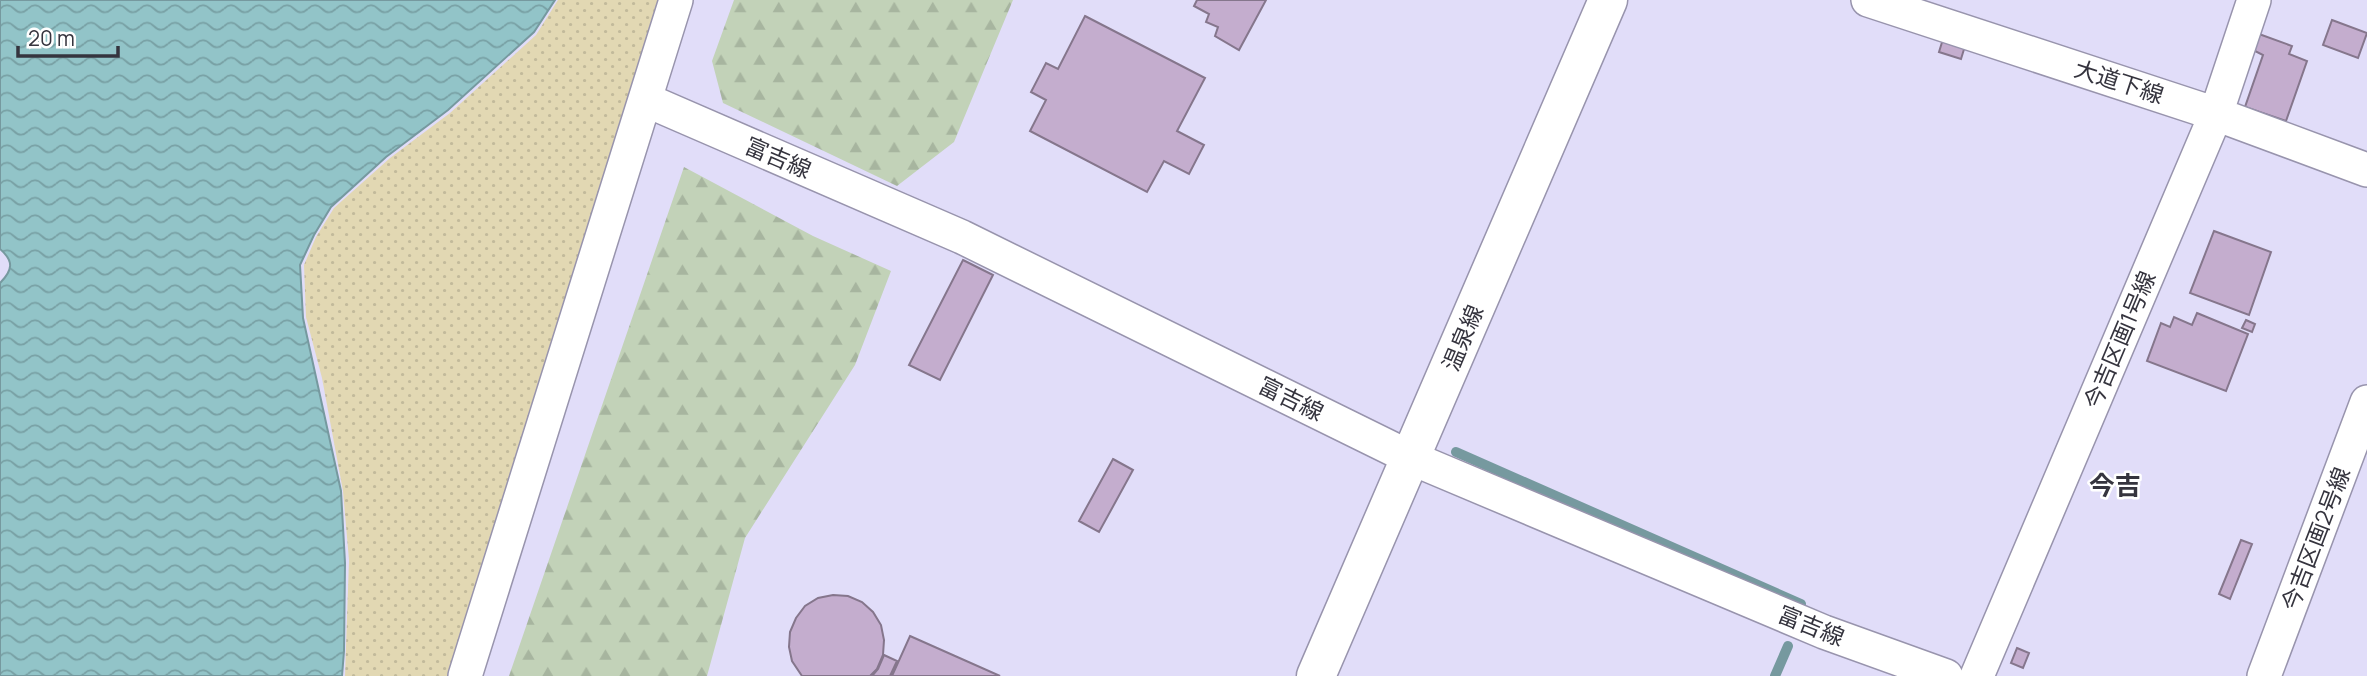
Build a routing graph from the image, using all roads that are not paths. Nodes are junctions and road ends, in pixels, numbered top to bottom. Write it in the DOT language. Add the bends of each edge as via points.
graph roads {
  1 [pos="676,0"];
  2 [pos="1608,0"];
  3 [pos="1868,0"];
  4 [pos="2254,0"];
  5 [pos="646,100"];
  6 [pos="2216,114"];
  7 [pos="2367,170"];
  8 [pos="2367,402"];
  9 [pos="1412,458"];
  10 [pos="465,676"];
  11 [pos="1316,676"];
  12 [pos="1946,676"];
  13 [pos="1977,676"];
  14 [pos="2264,676"];
  1 -- 5 [label="street"];
  2 -- 9 [label="street, 温泉線"];
  3 -- 6 [label="street, 大道下線"];
  4 -- 6 [label="street, 今吉区画1号線"];
  5 -- 9 [label="street, 富吉線" via="962,237"];
  5 -- 10 [label="street"];
  6 -- 7 [label="street, 大道下線"];
  6 -- 13 [label="street, 今吉区画1号線"];
  8 -- 14 [label="street, 今吉区画2号線"];
  9 -- 11 [label="street, 温泉線"];
  9 -- 12 [label="street, 富吉線" via="1824,632"];
}
